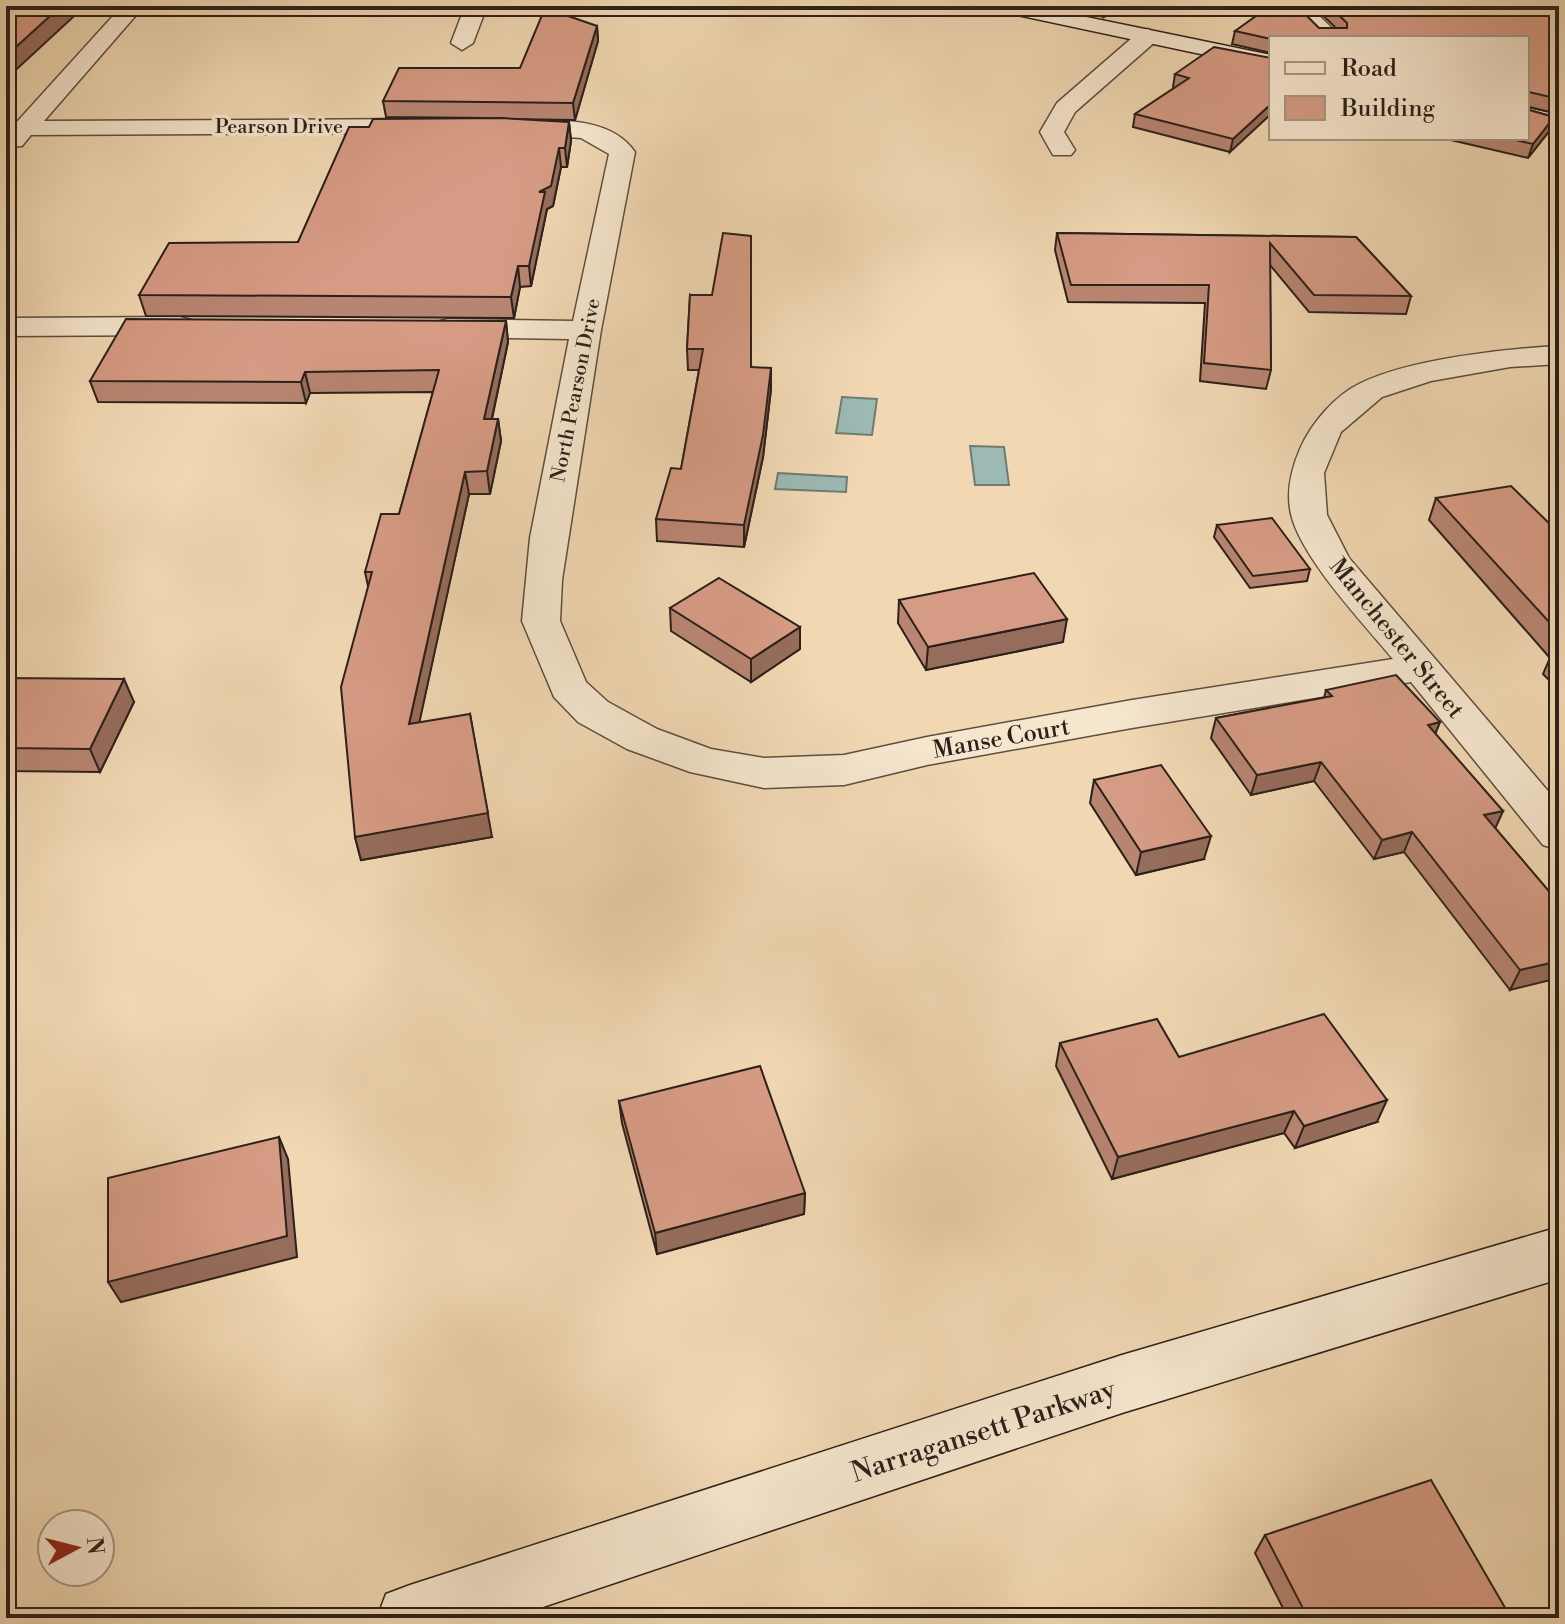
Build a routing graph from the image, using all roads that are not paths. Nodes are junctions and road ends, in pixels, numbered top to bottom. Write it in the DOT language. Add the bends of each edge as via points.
graph roads {
  1 [pos="133,6"];
  2 [pos="476,6"];
  3 [pos="1003,6"];
  4 [pos="1297,6"];
  5 [pos="1148,36"];
  6 [pos="1329,36"];
  7 [pos="462,43"];
  8 [pos="1269,62"];
  9 [pos="1529,115"];
  10 [pos="1559,122"];
  11 [pos="459,126"];
  12 [pos="489,127"];
  13 [pos="26,128"];
  14 [pos="6,149"];
  15 [pos="1062,150"];
  16 [pos="212,326"];
  17 [pos="6,327"];
  18 [pos="422,328"];
  19 [pos="586,330"];
  20 [pos="1559,355"];
  21 [pos="1419,668"];
  22 [pos="593,712"];
  23 [pos="1559,834"];
  24 [pos="1559,1253"];
  25 [pos="410,1618"];
  1 -- 13 [label="street"];
  2 -- 7 [label="street"];
  3 -- 5 [label="street"];
  4 -- 6 [label="street"];
  5 -- 8 [label="street"];
  5 -- 15 [label="street" via="1065,108 1052,132"];
  9 -- 10 [label="street"];
  11 -- 13 [label="street, Pearson Drive"];
  12 -- 19 [label="street, North Pearson Drive" via="590,132 611,139 622,152"];
  13 -- 14 [label="street"];
  16 -- 17 [label="street"];
  18 -- 19 [label="street"];
  19 -- 22 [label="street, North Pearson Drive" via="548,538 541,621 568,688"];
  20 -- 21 [label="street, Manchester Street" via="1426,373 1371,390 1326,428 1307,473 1309,515 1333,562"];
  21 -- 22 [label="street, Manse Court" via="1088,722 844,770 764,773 705,762 642,739"];
  21 -- 23 [label="street, Manchester Street"];
  24 -- 25 [label="street, Narragansett Parkway" via="1122,1384"];
}
